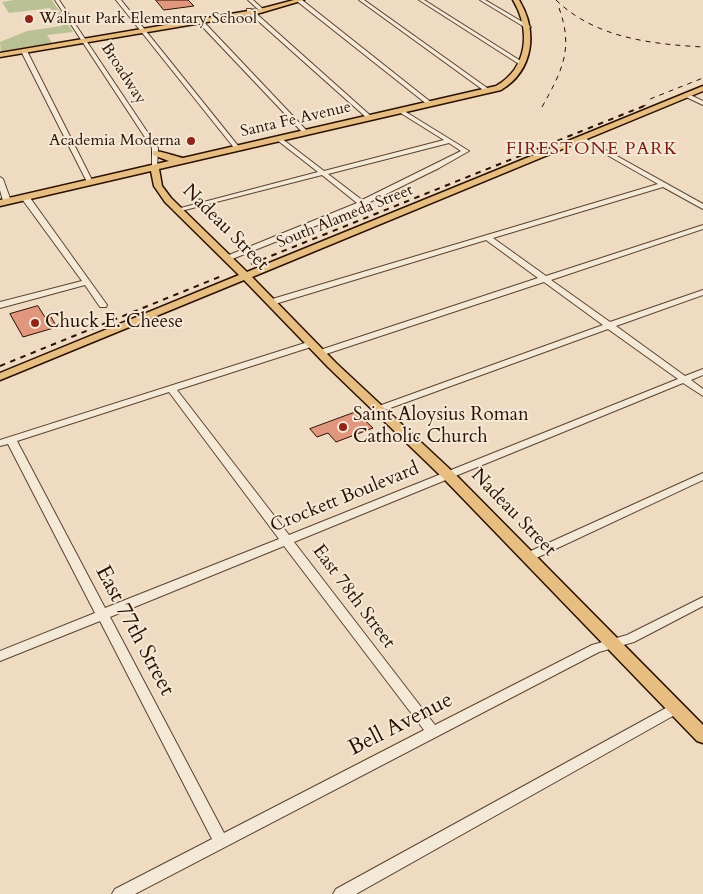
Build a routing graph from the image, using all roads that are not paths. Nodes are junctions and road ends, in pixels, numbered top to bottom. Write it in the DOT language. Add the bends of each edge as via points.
graph roads {
  1 [pos="57,0"];
  2 [pos="118,0"];
  3 [pos="250,0"];
  4 [pos="291,0"];
  5 [pos="300,0"];
  6 [pos="361,0"];
  7 [pos="421,0"];
  8 [pos="482,0"];
  9 [pos="516,0"];
  10 [pos="261,9"];
  11 [pos="250,11"];
  12 [pos="200,20"];
  13 [pos="528,27"];
  14 [pos="142,30"];
  15 [pos="84,41"];
  16 [pos="24,51"];
  17 [pos="0,55"];
  18 [pos="521,63"];
  19 [pos="703,88"];
  20 [pos="488,91"];
  21 [pos="686,96"];
  22 [pos="703,103"];
  23 [pos="430,104"];
  24 [pos="401,111"];
  25 [pos="370,118"];
  26 [pos="306,133"];
  27 [pos="581,138"];
  28 [pos="279,139"];
  29 [pos="449,140"];
  30 [pos="237,148"];
  31 [pos="156,153"];
  32 [pos="184,160"];
  33 [pos="155,166"];
  34 [pos="323,172"];
  35 [pos="0,180"];
  36 [pos="90,182"];
  37 [pos="663,185"];
  38 [pos="25,197"];
  39 [pos="4,202"];
  40 [pos="363,204"];
  41 [pos="703,207"];
  42 [pos="177,210"];
  43 [pos="703,227"];
  44 [pos="486,238"];
  45 [pos="227,259"];
  46 [pos="245,276"];
  47 [pos="545,280"];
  48 [pos="87,282"];
  49 [pos="703,292"];
  50 [pos="272,302"];
  51 [pos="0,305"];
  52 [pos="103,305"];
  53 [pos="608,326"];
  54 [pos="311,344"];
  55 [pos="320,353"];
  56 [pos="703,372"];
  57 [pos="0,377"];
  58 [pos="684,380"];
  59 [pos="171,388"];
  60 [pos="703,393"];
  61 [pos="379,409"];
  62 [pos="6,442"];
  63 [pos="448,476"];
  64 [pos="703,476"];
  65 [pos="287,540"];
  66 [pos="528,557"];
  67 [pos="703,601"];
  68 [pos="103,615"];
  69 [pos="612,643"];
  70 [pos="0,656"];
  71 [pos="675,708"];
  72 [pos="433,732"];
  73 [pos="703,736"];
  74 [pos="221,841"];
  75 [pos="120,894"];
  76 [pos="341,894"];
  1 -- 15 [label="street, Broadway"];
  2 -- 14 [label="street"];
  3 -- 10 [label="street"];
  4 -- 10 [label="main road"];
  5 -- 10 [label="main road"];
  5 -- 23 [label="street"];
  6 -- 20 [label="street"];
  7 -- 18 [label="street"];
  8 -- 13 [label="street"];
  9 -- 13 [label="main road, Santa Fe Avenue"];
  10 -- 11 [label="main road"];
  11 -- 12 [label="main road"];
  11 -- 25 [label="street"];
  12 -- 14 [label="main road"];
  12 -- 26 [label="street"];
  13 -- 18 [label="main road, Santa Fe Avenue" via="527,46"];
  14 -- 15 [label="main road"];
  14 -- 30 [label="street"];
  15 -- 16 [label="main road"];
  15 -- 31 [label="street, Broadway"];
  16 -- 17 [label="main road"];
  16 -- 36 [label="street"];
  18 -- 20 [label="main road, Santa Fe Avenue" via="511,81"];
  19 -- 21 [label="main road, South Alameda Street"];
  20 -- 23 [label="main road, Santa Fe Avenue"];
  21 -- 22 [label="street"];
  21 -- 27 [label="main road, South Alameda Street"];
  23 -- 24 [label="main road, Santa Fe Avenue"];
  24 -- 25 [label="main road, Santa Fe Avenue"];
  24 -- 29 [label="street"];
  25 -- 26 [label="main road, Santa Fe Avenue"];
  26 -- 28 [label="main road, Santa Fe Avenue"];
  27 -- 37 [label="street"];
  27 -- 46 [label="main road, South Alameda Street"];
  28 -- 30 [label="main road, Santa Fe Avenue"];
  28 -- 34 [label="street"];
  29 -- 34 [label="street"];
  29 -- 40 [label="street, South Alameda Street" via="466,151"];
  30 -- 32 [label="main road, Santa Fe Avenue"];
  31 -- 32 [label="main road"];
  31 -- 33 [label="street"];
  32 -- 33 [label="main road, Santa Fe Avenue"];
  33 -- 36 [label="main road, Santa Fe Avenue"];
  33 -- 42 [label="main road, Nadeau Street" via="158,186"];
  34 -- 40 [label="street"];
  34 -- 42 [label="street"];
  35 -- 39 [label="street"];
  36 -- 38 [label="main road, Santa Fe Avenue"];
  37 -- 41 [label="street"];
  37 -- 44 [label="street"];
  38 -- 39 [label="main road, Santa Fe Avenue"];
  38 -- 48 [label="street"];
  40 -- 45 [label="street, South Alameda Street"];
  42 -- 45 [label="main road, Nadeau Street"];
  43 -- 47 [label="street"];
  44 -- 47 [label="street"];
  44 -- 50 [label="street"];
  45 -- 46 [label="main road, Nadeau Street"];
  46 -- 50 [label="main road, Nadeau Street"];
  46 -- 57 [label="main road, South Alameda Street"];
  47 -- 53 [label="street"];
  47 -- 55 [label="street"];
  48 -- 51 [label="street"];
  48 -- 52 [label="street"];
  49 -- 53 [label="street"];
  50 -- 54 [label="main road, Nadeau Street"];
  53 -- 58 [label="street"];
  53 -- 61 [label="street"];
  54 -- 55 [label="main road, Nadeau Street"];
  54 -- 59 [label="street"];
  55 -- 61 [label="main road, Nadeau Street"];
  56 -- 58 [label="street, Crockett Boulevard"];
  58 -- 60 [label="street"];
  58 -- 63 [label="street, Crockett Boulevard"];
  59 -- 62 [label="street"];
  59 -- 65 [label="street, East 78th Street"];
  61 -- 63 [label="main road, Nadeau Street"];
  62 -- 68 [label="street, East 77th Street"];
  63 -- 65 [label="street, Crockett Boulevard"];
  63 -- 66 [label="main road, Nadeau Street"];
  64 -- 66 [label="street"];
  65 -- 68 [label="street, Crockett Boulevard"];
  65 -- 72 [label="street, East 78th Street"];
  66 -- 69 [label="main road, Nadeau Street"];
  67 -- 69 [label="street, Bell Avenue" via="630,639"];
  68 -- 70 [label="street, Crockett Boulevard"];
  68 -- 74 [label="street, East 77th Street"];
  69 -- 71 [label="main road, Nadeau Street"];
  69 -- 72 [label="street, Bell Avenue" via="596,648"];
  71 -- 73 [label="main road, Nadeau Street"];
  71 -- 76 [label="street"];
  72 -- 74 [label="street, Bell Avenue"];
  74 -- 75 [label="street, Bell Avenue"];
}
